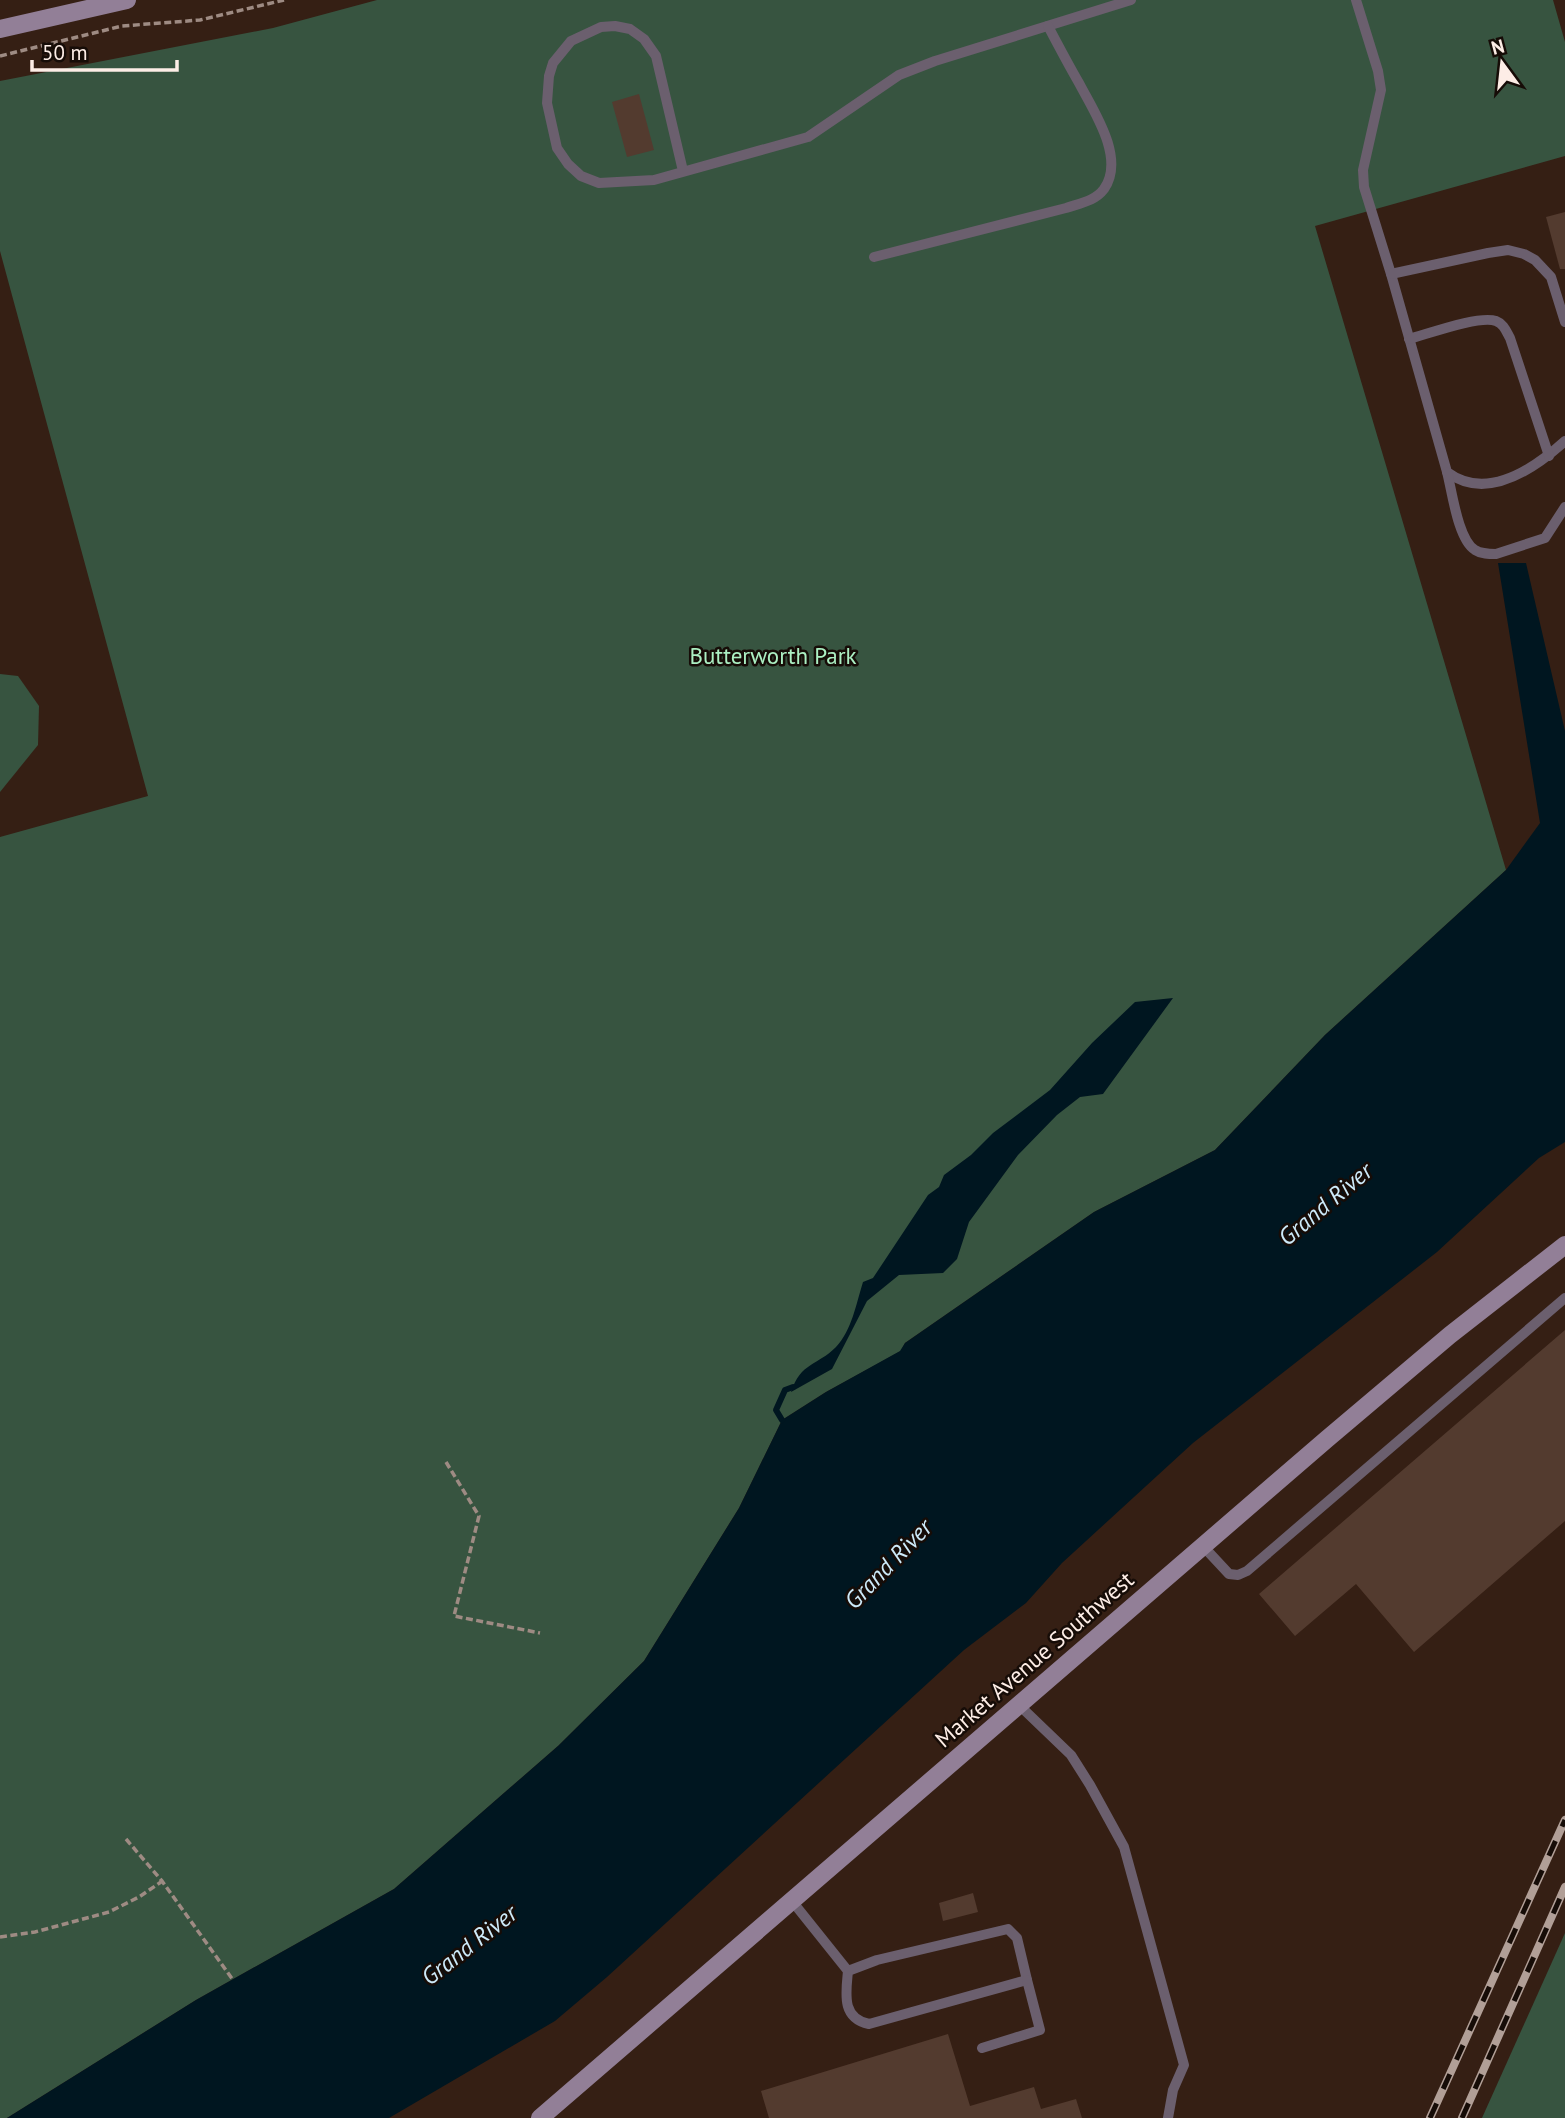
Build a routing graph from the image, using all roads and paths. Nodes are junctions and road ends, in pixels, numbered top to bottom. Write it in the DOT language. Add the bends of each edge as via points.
graph roads {
  1 [pos="127,0"];
  2 [pos="284,0"];
  3 [pos="1131,0"];
  4 [pos="1356,0"];
  5 [pos="1048,26"];
  6 [pos="0,29"];
  7 [pos="0,56"];
  8 [pos="683,172"];
  9 [pos="874,257"];
  10 [pos="1391,274"];
  11 [pos="1565,322"];
  12 [pos="1409,339"];
  13 [pos="1565,441"];
  14 [pos="1549,456"];
  15 [pos="1447,472"];
  16 [pos="1565,506"];
  17 [pos="1565,1245"];
  18 [pos="1565,1298"];
  19 [pos="446,1462"];
  20 [pos="1202,1545"];
  21 [pos="540,1633"];
  22 [pos="1019,1705"];
  23 [pos="126,1839"];
  24 [pos="162,1881"];
  25 [pos="792,1901"];
  26 [pos="0,1937"];
  27 [pos="848,1971"];
  28 [pos="233,1980"];
  29 [pos="1027,1980"];
  30 [pos="982,2049"];
  31 [pos="540,2118"];
  32 [pos="1168,2118"];
  1 -- 6 [label="main road"];
  2 -- 7 [label="path" via="200,20 122,26"];
  3 -- 5 [label="lane"];
  4 -- 10 [label="lane" via="1381,89 1363,170 1364,187"];
  5 -- 8 [label="lane" via="898,75 808,137"];
  5 -- 9 [label="lane" via="1108,144 1110,176 1104,188 1094,199 1066,208"];
  8 -- 8 [label="lane" via="654,180 599,183 568,164 557,148 547,103 553,63 571,41 601,27 615,26 644,39 656,56"];
  10 -- 11 [label="lane" via="1488,253 1508,250 1524,254 1551,277"];
  10 -- 12 [label="lane"];
  12 -- 14 [label="lane" via="1478,320 1503,326"];
  12 -- 15 [label="lane"];
  13 -- 14 [label="lane"];
  14 -- 15 [label="lane" via="1496,483 1470,483"];
  15 -- 16 [label="lane" via="1466,540 1488,555 1545,538"];
  17 -- 20 [label="main road, Market Avenue Southwest" via="1450,1335"];
  18 -- 20 [label="lane" via="1247,1571 1229,1574"];
  19 -- 21 [label="path" via="479,1516 454,1616"];
  20 -- 22 [label="main road, Market Avenue Southwest"];
  22 -- 25 [label="main road, Market Avenue Southwest"];
  22 -- 32 [label="lane" via="1070,1755 1125,1847 1184,2065"];
  23 -- 24 [label="path"];
  24 -- 26 [label="path" via="108,1912"];
  24 -- 28 [label="path"];
  25 -- 27 [label="lane"];
  25 -- 31 [label="main road, Market Avenue Southwest"];
  27 -- 29 [label="lane" via="1007,1928 1017,1938"];
  27 -- 29 [label="lane" via="845,2000 859,2022 869,2024"];
  29 -- 30 [label="lane" via="1040,2030"];
}
